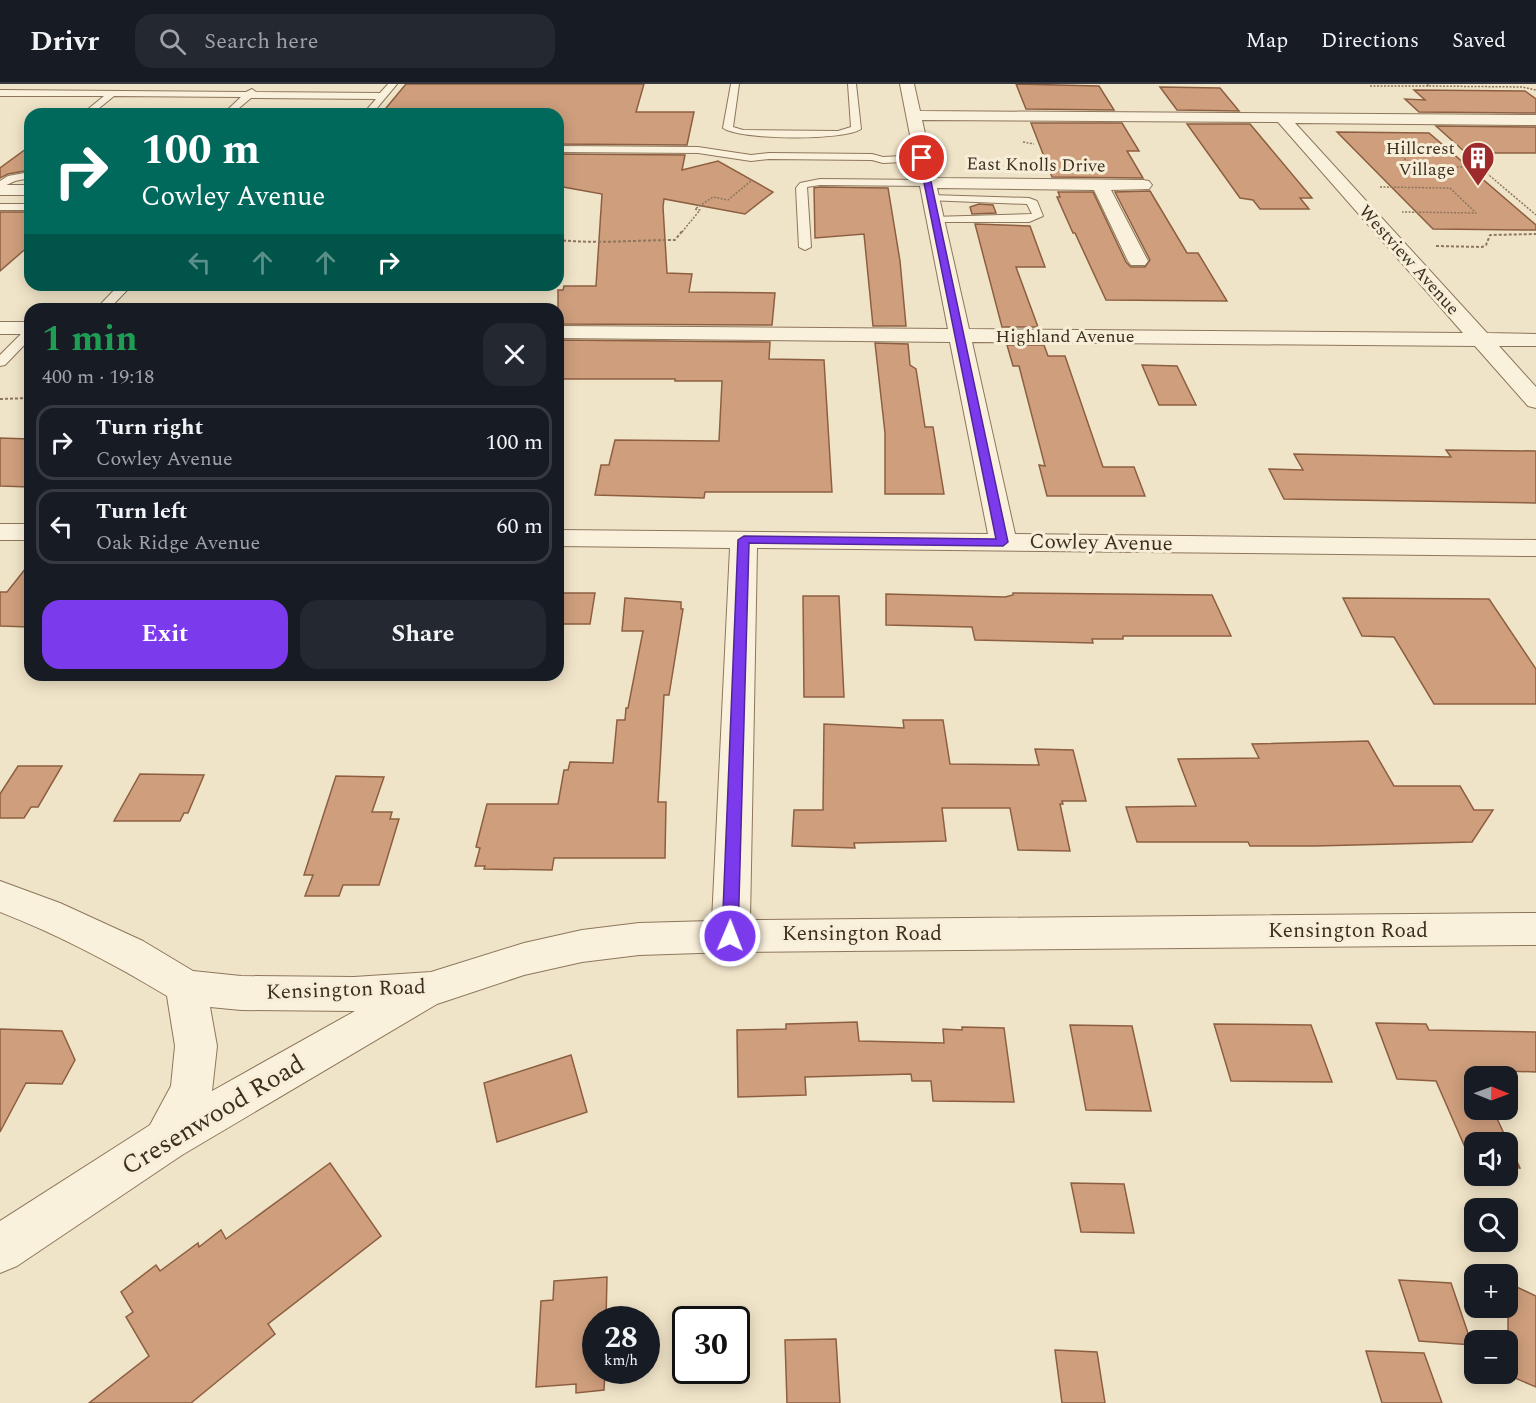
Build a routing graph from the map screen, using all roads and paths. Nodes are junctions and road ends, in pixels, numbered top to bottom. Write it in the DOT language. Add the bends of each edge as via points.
graph roads {
  1 [pos="34,84"];
  2 [pos="261,84"];
  3 [pos="393,84"];
  4 [pos="735,84"];
  5 [pos="852,84"];
  6 [pos="907,84"];
  7 [pos="1426,84"];
  8 [pos="1370,86"];
  9 [pos="1429,86"];
  10 [pos="1536,90"];
  11 [pos="0,93"];
  12 [pos="17,93"];
  13 [pos="111,95"];
  14 [pos="248,96"];
  15 [pos="382,96"];
  16 [pos="94,108"];
  17 [pos="235,108"];
  18 [pos="372,108"];
  19 [pos="913,115"];
  20 [pos="1282,118"];
  21 [pos="1536,120"];
  22 [pos="1400,146"];
  23 [pos="564,149"];
  24 [pos="751,158"];
  25 [pos="922,158"];
  26 [pos="883,160"];
  27 [pos="770,167"];
  28 [pos="870,169"];
  29 [pos="24,176"];
  30 [pos="1100,185"];
  31 [pos="1143,186"];
  32 [pos="0,187"];
  33 [pos="1376,187"];
  34 [pos="24,189"];
  35 [pos="932,200"];
  36 [pos="0,207"];
  37 [pos="24,207"];
  38 [pos="1400,212"];
  39 [pos="1536,215"];
  40 [pos="1536,234"];
  41 [pos="564,241"];
  42 [pos="1432,246"];
  43 [pos="805,247"];
  44 [pos="1138,261"];
  45 [pos="120,291"];
  46 [pos="108,303"];
  47 [pos="0,328"];
  48 [pos="24,328"];
  49 [pos="564,332"];
  50 [pos="959,336"];
  51 [pos="24,338"];
  52 [pos="1481,340"];
  53 [pos="1536,340"];
  54 [pos="0,362"];
  55 [pos="24,398"];
  56 [pos="0,399"];
  57 [pos="1536,401"];
  58 [pos="0,532"];
  59 [pos="24,532"];
  60 [pos="564,538"];
  61 [pos="744,540"];
  62 [pos="1003,542"];
  63 [pos="1536,548"];
  64 [pos="0,896"];
  65 [pos="1536,929"];
  66 [pos="730,936"];
  67 [pos="186,987"];
  68 [pos="431,989"];
  69 [pos="166,1140"];
  70 [pos="0,1249"];
  1 -- 12 [label="lane"];
  2 -- 14 [label="lane"];
  3 -- 15 [label="lane"];
  4 -- 5 [label="lane" via="728,128 731,131 838,134 856,129"];
  6 -- 19 [label="street"];
  7 -- 9 [label="path"];
  8 -- 9 [label="path"];
  9 -- 10 [label="path"];
  11 -- 12 [label="lane"];
  12 -- 13 [label="lane"];
  13 -- 14 [label="lane"];
  13 -- 16 [label="lane"];
  14 -- 15 [label="lane"];
  14 -- 17 [label="lane"];
  15 -- 18 [label="lane"];
  19 -- 20 [label="street"];
  19 -- 25 [label="street"];
  20 -- 21 [label="street"];
  20 -- 52 [label="street, Westview Avenue"];
  22 -- 39 [label="path" via="1391,146 1413,167 1483,170"];
  23 -- 24 [label="lane" via="698,150"];
  24 -- 26 [label="lane"];
  24 -- 27 [label="lane"];
  25 -- 26 [label="lane"];
  25 -- 35 [label="street"];
  26 -- 28 [label="lane" via="884,164"];
  27 -- 41 [label="path" via="754,170 755,178 728,200 713,197 695,209 700,210 675,240"];
  29 -- 32 [label="lane" via="12,178"];
  30 -- 31 [label="street, East Knolls Drive"];
  30 -- 35 [label="street, East Knolls Drive"];
  30 -- 44 [label="street"];
  32 -- 34 [label="street"];
  33 -- 38 [label="path" via="1450,188 1476,213"];
  35 -- 35 [label="lane" via="1029,219 1038,216 1033,204 1023,200"];
  35 -- 43 [label="lane" via="820,182 804,185 801,188"];
  35 -- 50 [label="street"];
  36 -- 37 [label="lane"];
  40 -- 42 [label="path" via="1490,235 1482,247"];
  45 -- 46 [label="lane"];
  47 -- 48 [label="street"];
  49 -- 50 [label="street, Highland Avenue"];
  50 -- 52 [label="street, Highland Avenue"];
  50 -- 62 [label="street"];
  51 -- 54 [label="lane"];
  52 -- 53 [label="street, Highland Avenue"];
  52 -- 57 [label="street, Westview Avenue"];
  55 -- 56 [label="path"];
  58 -- 59 [label="street"];
  60 -- 61 [label="street, Cowley Avenue"];
  61 -- 62 [label="street, Cowley Avenue"];
  61 -- 66 [label="street"];
  62 -- 63 [label="street, Cowley Avenue"];
  64 -- 67 [label="street, Kensington Road" via="129,953"];
  65 -- 66 [label="street, Kensington Road"];
  66 -- 68 [label="street, Kensington Road" via="639,939 582,946 524,959"];
  67 -- 68 [label="street, Kensington Road" via="297,994"];
  67 -- 69 [label="street" via="196,1046 192,1088"];
  68 -- 69 [label="street, Cresenwood Road"];
  69 -- 70 [label="street, Cresenwood Road"];
}
